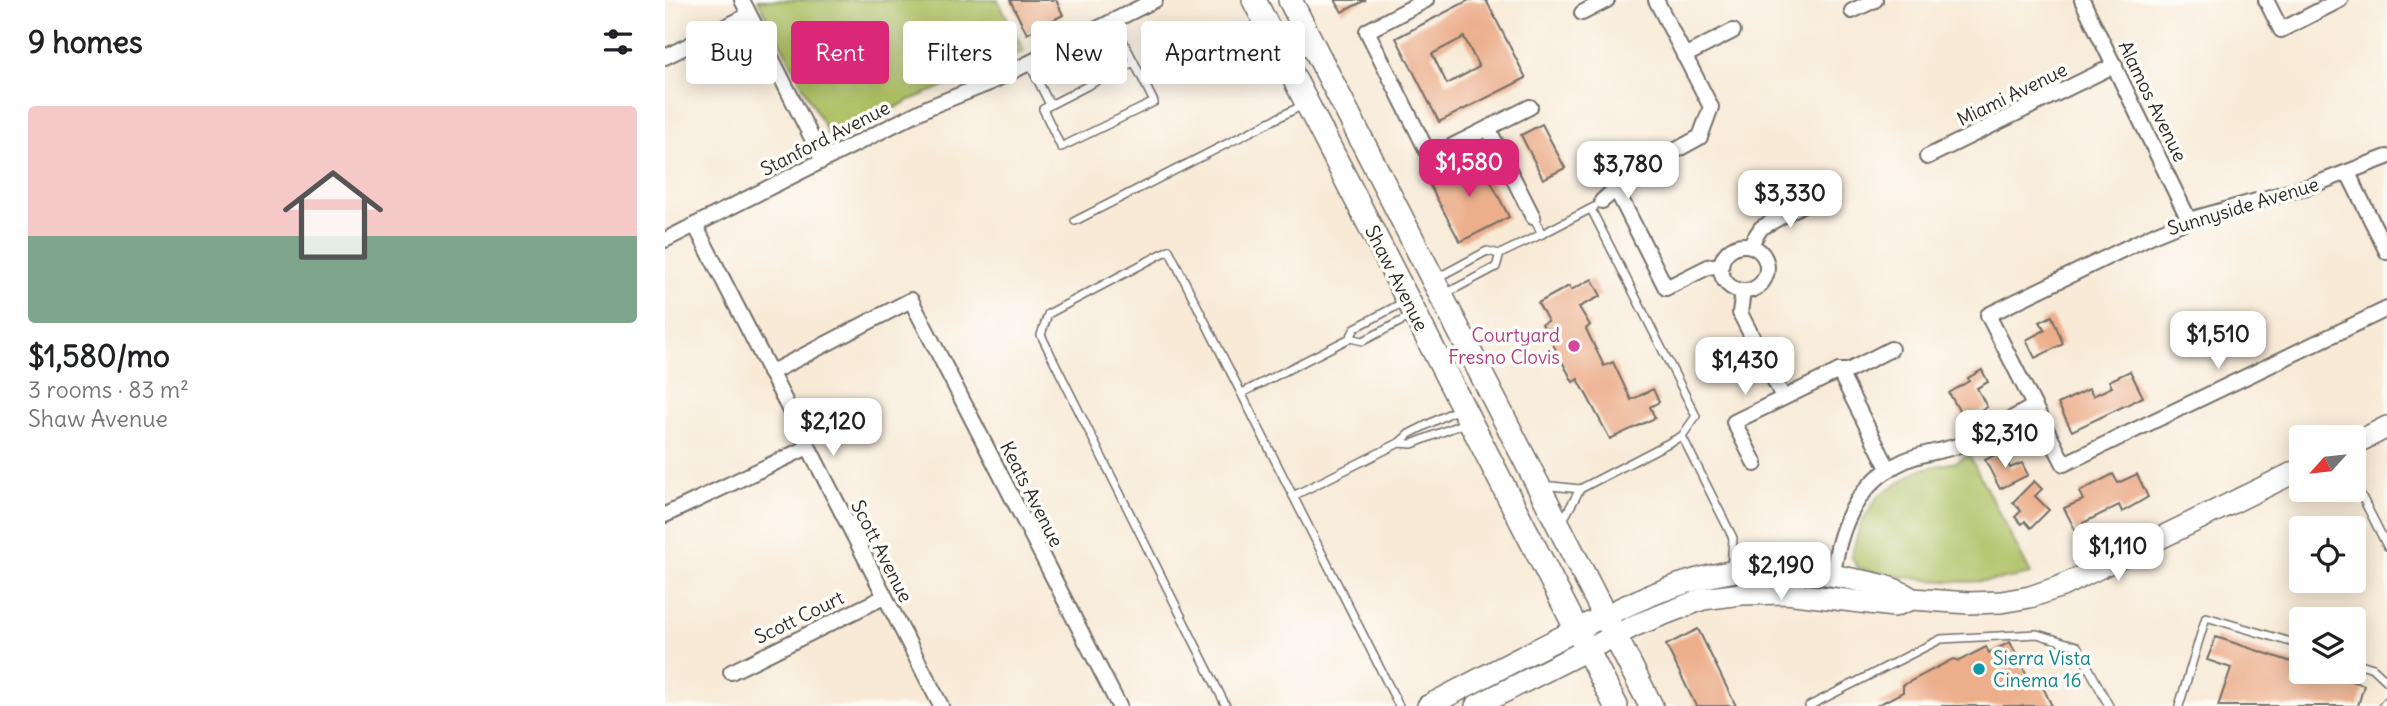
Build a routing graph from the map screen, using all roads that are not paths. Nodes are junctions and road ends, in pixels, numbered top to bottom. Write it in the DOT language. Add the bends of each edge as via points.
graph roads {
  1 [pos="742,0"];
  2 [pos="1155,0"];
  3 [pos="1254,0"];
  4 [pos="1273,0"];
  5 [pos="1290,0"];
  6 [pos="1425,0"];
  7 [pos="1607,0"];
  8 [pos="1655,0"];
  9 [pos="1875,0"];
  10 [pos="2082,0"];
  11 [pos="2266,0"];
  12 [pos="2340,0"];
  13 [pos="1851,11"];
  14 [pos="1582,13"];
  15 [pos="750,15"];
  16 [pos="1114,21"];
  17 [pos="1733,31"];
  18 [pos="1127,48"];
  19 [pos="1684,56"];
  20 [pos="665,57"];
  21 [pos="1134,62"];
  22 [pos="1029,63"];
  23 [pos="2115,65"];
  24 [pos="1340,96"];
  25 [pos="1307,103"];
  26 [pos="1050,105"];
  27 [pos="1530,107"];
  28 [pos="1488,128"];
  29 [pos="2387,157"];
  30 [pos="1927,158"];
  31 [pos="823,160"];
  32 [pos="2348,173"];
  33 [pos="1616,188"];
  34 [pos="1814,198"];
  35 [pos="1597,205"];
  36 [pos="1533,218"];
  37 [pos="2189,220"];
  38 [pos="1075,221"];
  39 [pos="695,225"];
  40 [pos="1542,234"];
  41 [pos="665,240"];
  42 [pos="1750,245"];
  43 [pos="2387,252"];
  44 [pos="1500,254"];
  45 [pos="1720,265"];
  46 [pos="1437,288"];
  47 [pos="1743,291"];
  48 [pos="1411,307"];
  49 [pos="2387,309"];
  50 [pos="1350,338"];
  51 [pos="1891,349"];
  52 [pos="1839,371"];
  53 [pos="770,373"];
  54 [pos="1242,393"];
  55 [pos="1783,397"];
  56 [pos="2034,406"];
  57 [pos="1466,414"];
  58 [pos="2387,427"];
  59 [pos="1682,436"];
  60 [pos="2366,438"];
  61 [pos="1399,443"];
  62 [pos="808,447"];
  63 [pos="1755,464"];
  64 [pos="1889,470"];
  65 [pos="2289,475"];
  66 [pos="1537,485"];
  67 [pos="1580,489"];
  68 [pos="1293,496"];
  69 [pos="2365,502"];
  70 [pos="665,515"];
  71 [pos="1559,528"];
  72 [pos="2387,546"];
  73 [pos="1731,573"];
  74 [pos="1833,575"];
  75 [pos="884,597"];
  76 [pos="1703,599"];
  77 [pos="1912,599"];
  78 [pos="1610,626"];
  79 [pos="1582,640"];
  80 [pos="2289,641"];
  81 [pos="2366,666"];
  82 [pos="731,672"];
  83 [pos="2387,681"];
  84 [pos="2387,701"];
  85 [pos="941,706"];
  86 [pos="1119,706"];
  87 [pos="1226,706"];
  88 [pos="1399,706"];
  89 [pos="1428,706"];
  90 [pos="1476,706"];
  91 [pos="1616,706"];
  92 [pos="1651,706"];
  93 [pos="1809,706"];
  94 [pos="2109,706"];
  95 [pos="2179,706"];
  96 [pos="2383,706"];
  1 -- 15 [label="street"];
  2 -- 16 [label="street, Stanford Avenue"];
  3 -- 25 [label="main road, Shaw Avenue"];
  4 -- 24 [label="main road" via="1303,56"];
  5 -- 24 [label="main road, Shaw Avenue"];
  6 -- 28 [label="street" via="1367,31 1430,157"];
  7 -- 14 [label="street"];
  8 -- 19 [label="street"];
  9 -- 13 [label="street"];
  10 -- 23 [label="street, Alamos Avenue"];
  11 -- 12 [label="street" via="2280,30"];
  15 -- 20 [label="street"];
  15 -- 31 [label="street"];
  17 -- 19 [label="street"];
  18 -- 21 [label="lane"];
  19 -- 33 [label="street" via="1711,107 1700,137"];
  21 -- 26 [label="lane"];
  21 -- 26 [label="lane" via="1154,102 1061,146 1043,109"];
  22 -- 26 [label="lane"];
  22 -- 31 [label="street, Stanford Avenue"];
  23 -- 30 [label="street, Miami Avenue"];
  23 -- 37 [label="street, Alamos Avenue"];
  24 -- 46 [label="main road, Shaw Avenue"];
  25 -- 38 [label="lane"];
  25 -- 46 [label="main road" via="1370,193 1417,285 1425,292"];
  25 -- 48 [label="main road, Shaw Avenue"];
  27 -- 28 [label="street"];
  28 -- 36 [label="street"];
  29 -- 32 [label="street, Sunnyside Avenue"];
  31 -- 39 [label="street, Stanford Avenue"];
  32 -- 37 [label="street, Sunnyside Avenue"];
  32 -- 43 [label="street"];
  33 -- 35 [label="street"];
  33 -- 45 [label="street" via="1666,288"];
  34 -- 42 [label="street" via="1761,228"];
  35 -- 40 [label="lane"];
  35 -- 59 [label="lane" via="1696,416"];
  36 -- 40 [label="lane"];
  37 -- 56 [label="street, Sunnyside Avenue" via="1988,315"];
  39 -- 41 [label="street, Stanford Avenue"];
  39 -- 53 [label="street, Scott Avenue"];
  40 -- 44 [label="lane"];
  42 -- 45 [label="street" via="1734,246"];
  42 -- 47 [label="street" via="1763,255 1767,271 1761,283"];
  44 -- 46 [label="lane" via="1487,251"];
  44 -- 46 [label="lane" via="1496,267"];
  45 -- 47 [label="street" via="1724,281"];
  46 -- 66 [label="main road, Shaw Avenue"];
  47 -- 55 [label="street" via="1740,313"];
  48 -- 50 [label="lane" via="1355,328"];
  48 -- 50 [label="lane" via="1363,341"];
  48 -- 57 [label="main road, Shaw Avenue"];
  48 -- 66 [label="main road" via="1422,301 1430,307 1482,409"];
  49 -- 56 [label="street" via="2064,464"];
  50 -- 54 [label="lane"];
  51 -- 52 [label="street" via="1848,371"];
  52 -- 55 [label="street"];
  52 -- 64 [label="street"];
  53 -- 62 [label="street, Scott Avenue"];
  53 -- 86 [label="street, Keats Avenue" via="911,300"];
  54 -- 68 [label="lane"];
  54 -- 87 [label="lane" via="1170,250 1048,314 1041,335"];
  55 -- 63 [label="street" via="1734,422"];
  56 -- 64 [label="street" via="1976,438 1903,461"];
  57 -- 61 [label="lane" via="1409,434"];
  57 -- 61 [label="lane" via="1412,444"];
  57 -- 79 [label="main road, Shaw Avenue"];
  58 -- 60 [label="main road"];
  59 -- 67 [label="lane"];
  59 -- 73 [label="lane" via="1733,538"];
  61 -- 68 [label="lane"];
  62 -- 70 [label="street"];
  62 -- 75 [label="street, Scott Avenue"];
  64 -- 74 [label="street" via="1870,485 1845,522"];
  65 -- 77 [label="main road" via="2062,586 2030,597 1969,603"];
  66 -- 67 [label="lane"];
  66 -- 71 [label="main road, Shaw Avenue"];
  67 -- 71 [label="lane"];
  68 -- 88 [label="lane"];
  69 -- 72 [label="lane"];
  71 -- 78 [label="main road, Shaw Avenue"];
  73 -- 74 [label="main road" via="1756,569"];
  73 -- 78 [label="main road" via="1676,586"];
  74 -- 76 [label="main road" via="1819,584 1748,583"];
  74 -- 77 [label="main road" via="1897,588"];
  75 -- 82 [label="street, Scott Court"];
  75 -- 85 [label="street, Scott Avenue"];
  76 -- 77 [label="main road" via="1763,592 1894,606"];
  76 -- 78 [label="main road"];
  78 -- 79 [label="main road"];
  78 -- 92 [label="main road, Shaw Avenue"];
  79 -- 89 [label="main road"];
  79 -- 90 [label="main road"];
  79 -- 91 [label="main road, Shaw Avenue"];
  80 -- 95 [label="lane" via="2206,617"];
  81 -- 83 [label="lane"];
  84 -- 96 [label="lane"];
  93 -- 94 [label="lane" via="1941,639 2037,634 2077,646"];
}
